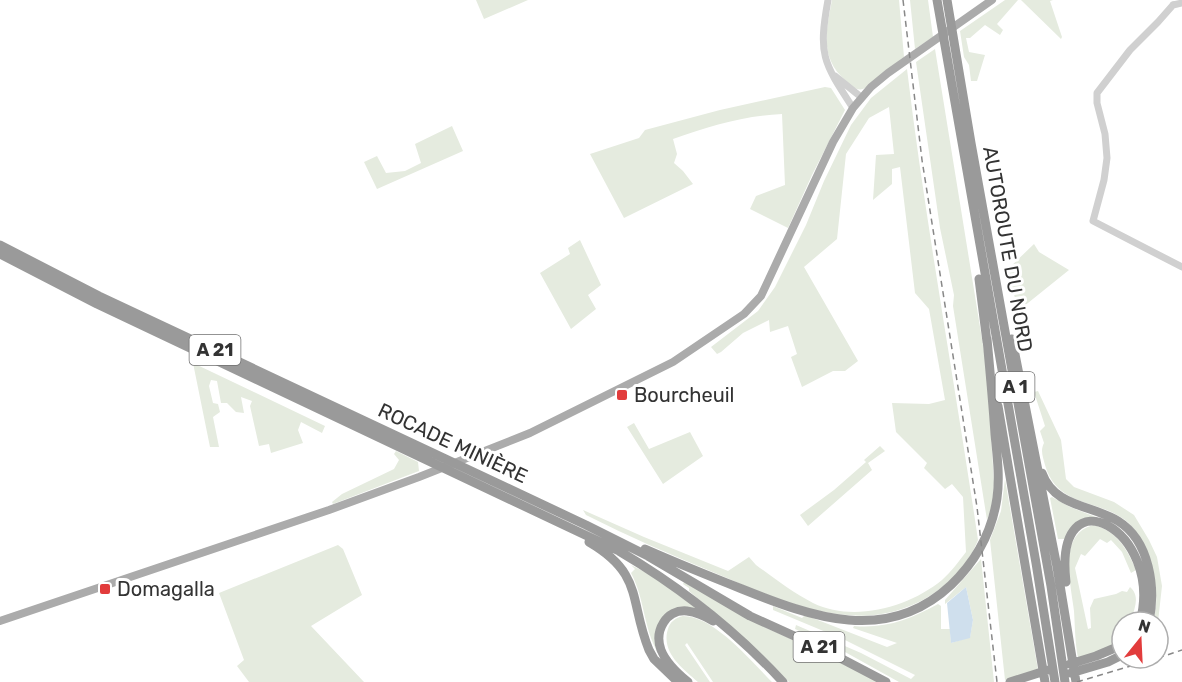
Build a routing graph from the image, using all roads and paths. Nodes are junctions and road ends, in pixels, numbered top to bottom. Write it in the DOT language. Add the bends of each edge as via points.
graph roads {
  1 [pos="828,0"];
  2 [pos="937,0"];
  3 [pos="947,0"];
  4 [pos="992,0"];
  5 [pos="1172,2"];
  6 [pos="1182,3"];
  7 [pos="829,70"];
  8 [pos="861,97"];
  9 [pos="853,108"];
  10 [pos="968,123"];
  11 [pos="973,210"];
  12 [pos="0,243"];
  13 [pos="0,254"];
  14 [pos="0,261"];
  15 [pos="1182,267"];
  16 [pos="97,304"];
  17 [pos="987,339"];
  18 [pos="1034,448"];
  19 [pos="549,517"];
  20 [pos="585,525"];
  21 [pos="1143,610"];
  22 [pos="1151,610"];
  23 [pos="0,621"];
  24 [pos="729,629"];
  25 [pos="1110,650"];
  26 [pos="1072,651"];
  27 [pos="1046,655"];
  28 [pos="1110,661"];
  29 [pos="678,682"];
  30 [pos="688,682"];
  31 [pos="783,682"];
  32 [pos="886,682"];
  33 [pos="1010,682"];
  34 [pos="1042,682"];
  35 [pos="1055,682"];
  36 [pos="1065,682"];
  37 [pos="1076,682"];
  1 -- 7 [label="street" via="823,41"];
  2 -- 11 [label="highway, AUTOROUTE DU NORD / A 1"];
  3 -- 10 [label="highway, AUTOROUTE DU NORD / A 1"];
  4 -- 8 [label="main road"];
  5 -- 6 [label="street" via="1177,6"];
  5 -- 15 [label="street" via="1103,82 1096,97 1107,158 1096,222"];
  7 -- 8 [label="street"];
  7 -- 9 [label="street"];
  8 -- 9 [label="main road"];
  9 -- 23 [label="main road" via="833,142 766,290 744,314 675,361 530,433 419,477"];
  10 -- 18 [label="highway"];
  10 -- 36 [label="highway, AUTOROUTE DU NORD / A 1"];
  11 -- 17 [label="highway"];
  11 -- 27 [label="highway, AUTOROUTE DU NORD / A 1"];
  12 -- 20 [label="highway, ROCADE MINIÈRE / A 21" via="99,296"];
  13 -- 16 [label="highway, ROCADE MINIÈRE / A 21"];
  14 -- 16 [label="highway"];
  16 -- 19 [label="highway, ROCADE MINIÈRE / A 21"];
  17 -- 20 [label="highway" via="998,474 992,519 978,552 958,578 936,597 912,610 885,619 855,622 806,613"];
  17 -- 27 [label="highway"];
  18 -- 22 [label="highway" via="1044,478 1055,493 1117,520 1132,533 1150,577"];
  18 -- 26 [label="highway"];
  19 -- 24 [label="highway, ROCADE MINIÈRE / A 21" via="640,563"];
  19 -- 29 [label="highway" via="604,552 628,577 649,650"];
  20 -- 32 [label="highway, ROCADE MINIÈRE / A 21" via="648,556 740,610"];
  21 -- 26 [label="highway" via="1143,588 1130,546 1107,524 1083,523 1071,534 1064,551"];
  24 -- 30 [label="highway" via="688,611 674,613 664,622 659,634 660,648"];
  24 -- 31 [label="highway, ROCADE MINIÈRE / A 21"];
  25 -- 33 [label="highway"];
  26 -- 37 [label="highway"];
  27 -- 34 [label="highway"];
  27 -- 35 [label="highway, AUTOROUTE DU NORD / A 1"];
  28 -- 34 [label="highway"];
}
